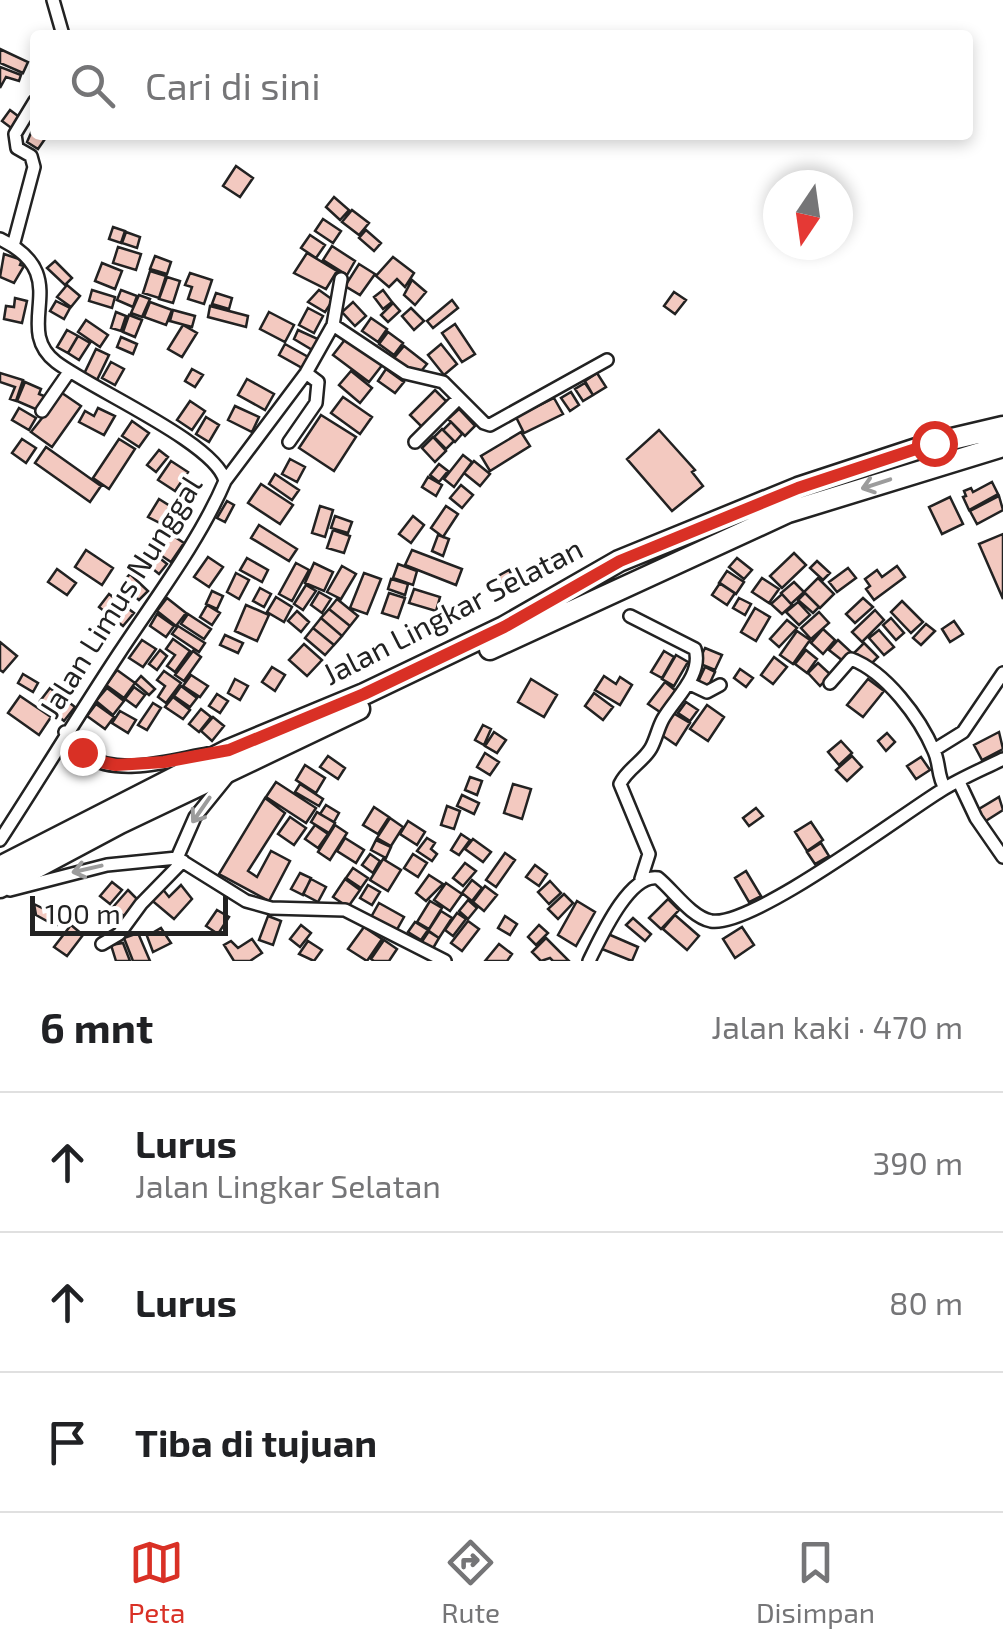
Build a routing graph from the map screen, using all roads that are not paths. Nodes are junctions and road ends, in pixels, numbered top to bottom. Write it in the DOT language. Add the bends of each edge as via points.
graph roads {
  1 [pos="53,0"];
  2 [pos="62,30"];
  3 [pos="30,109"];
  4 [pos="0,239"];
  5 [pos="14,246"];
  6 [pos="340,279"];
  7 [pos="333,324"];
  8 [pos="607,360"];
  9 [pos="69,372"];
  10 [pos="306,373"];
  11 [pos="458,399"];
  12 [pos="42,411"];
  13 [pos="1003,427"];
  14 [pos="289,442"];
  15 [pos="416,442"];
  16 [pos="1003,446"];
  17 [pos="937,453"];
  18 [pos="225,481"];
  19 [pos="630,616"];
  20 [pos="1003,673"];
  21 [pos="830,682"];
  22 [pos="688,684"];
  23 [pos="720,684"];
  24 [pos="65,732"];
  25 [pos="934,750"];
  26 [pos="1003,758"];
  27 [pos="232,759"];
  28 [pos="959,782"];
  29 [pos="944,788"];
  30 [pos="2,834"];
  31 [pos="1003,857"];
  32 [pos="180,860"];
  33 [pos="0,867"];
  34 [pos="641,880"];
  35 [pos="0,890"];
  36 [pos="102,944"];
  37 [pos="445,961"];
  38 [pos="588,961"];
  1 -- 2 [label="street"];
  3 -- 5 [label="street" via="15,134 17,148 31,156 34,167"];
  4 -- 5 [label="street"];
  5 -- 9 [label="street, Jalan Limus Nunggal" via="39,273 43,348"];
  6 -- 7 [label="street"];
  7 -- 10 [label="street"];
  7 -- 11 [label="street" via="405,373 442,382"];
  8 -- 11 [label="street" via="490,424"];
  9 -- 12 [label="street"];
  9 -- 18 [label="street, Jalan Limus Nunggal" via="189,443 216,463"];
  10 -- 14 [label="street" via="318,382 318,396"];
  10 -- 18 [label="street"];
  11 -- 15 [label="street"];
  13 -- 17 [label="main road, Jalan Lingkar Selatan"];
  16 -- 17 [label="main road, Jalan Lingkar Selatan"];
  17 -- 27 [label="main road, Jalan Lingkar Selatan" via="798,488 620,561 504,627"];
  18 -- 24 [label="street, Jalan Limus Nunggal"];
  19 -- 22 [label="street" via="696,649"];
  20 -- 25 [label="street" via="962,732"];
  21 -- 25 [label="street" via="856,660 910,711"];
  22 -- 23 [label="street" via="707,692"];
  22 -- 34 [label="street" via="648,752 620,784 649,854"];
  24 -- 27 [label="street" via="90,758 116,765"];
  24 -- 30 [label="street, Jalan Limus Nunggal"];
  25 -- 29 [label="street"];
  26 -- 28 [label="street"];
  27 -- 32 [label="street, one-way" via="195,818"];
  27 -- 33 [label="main road, Jalan Lingkar Selatan"];
  27 -- 35 [label="main road, Jalan Lingkar Selatan"];
  28 -- 29 [label="street"];
  28 -- 31 [label="street"];
  29 -- 34 [label="street" via="838,861 761,905 717,921 703,918 658,878"];
  32 -- 35 [label="street, one-way" via="107,865"];
  32 -- 36 [label="street" via="119,934"];
  32 -- 37 [label="street" via="246,901 345,910"];
  34 -- 38 [label="street"];
}
